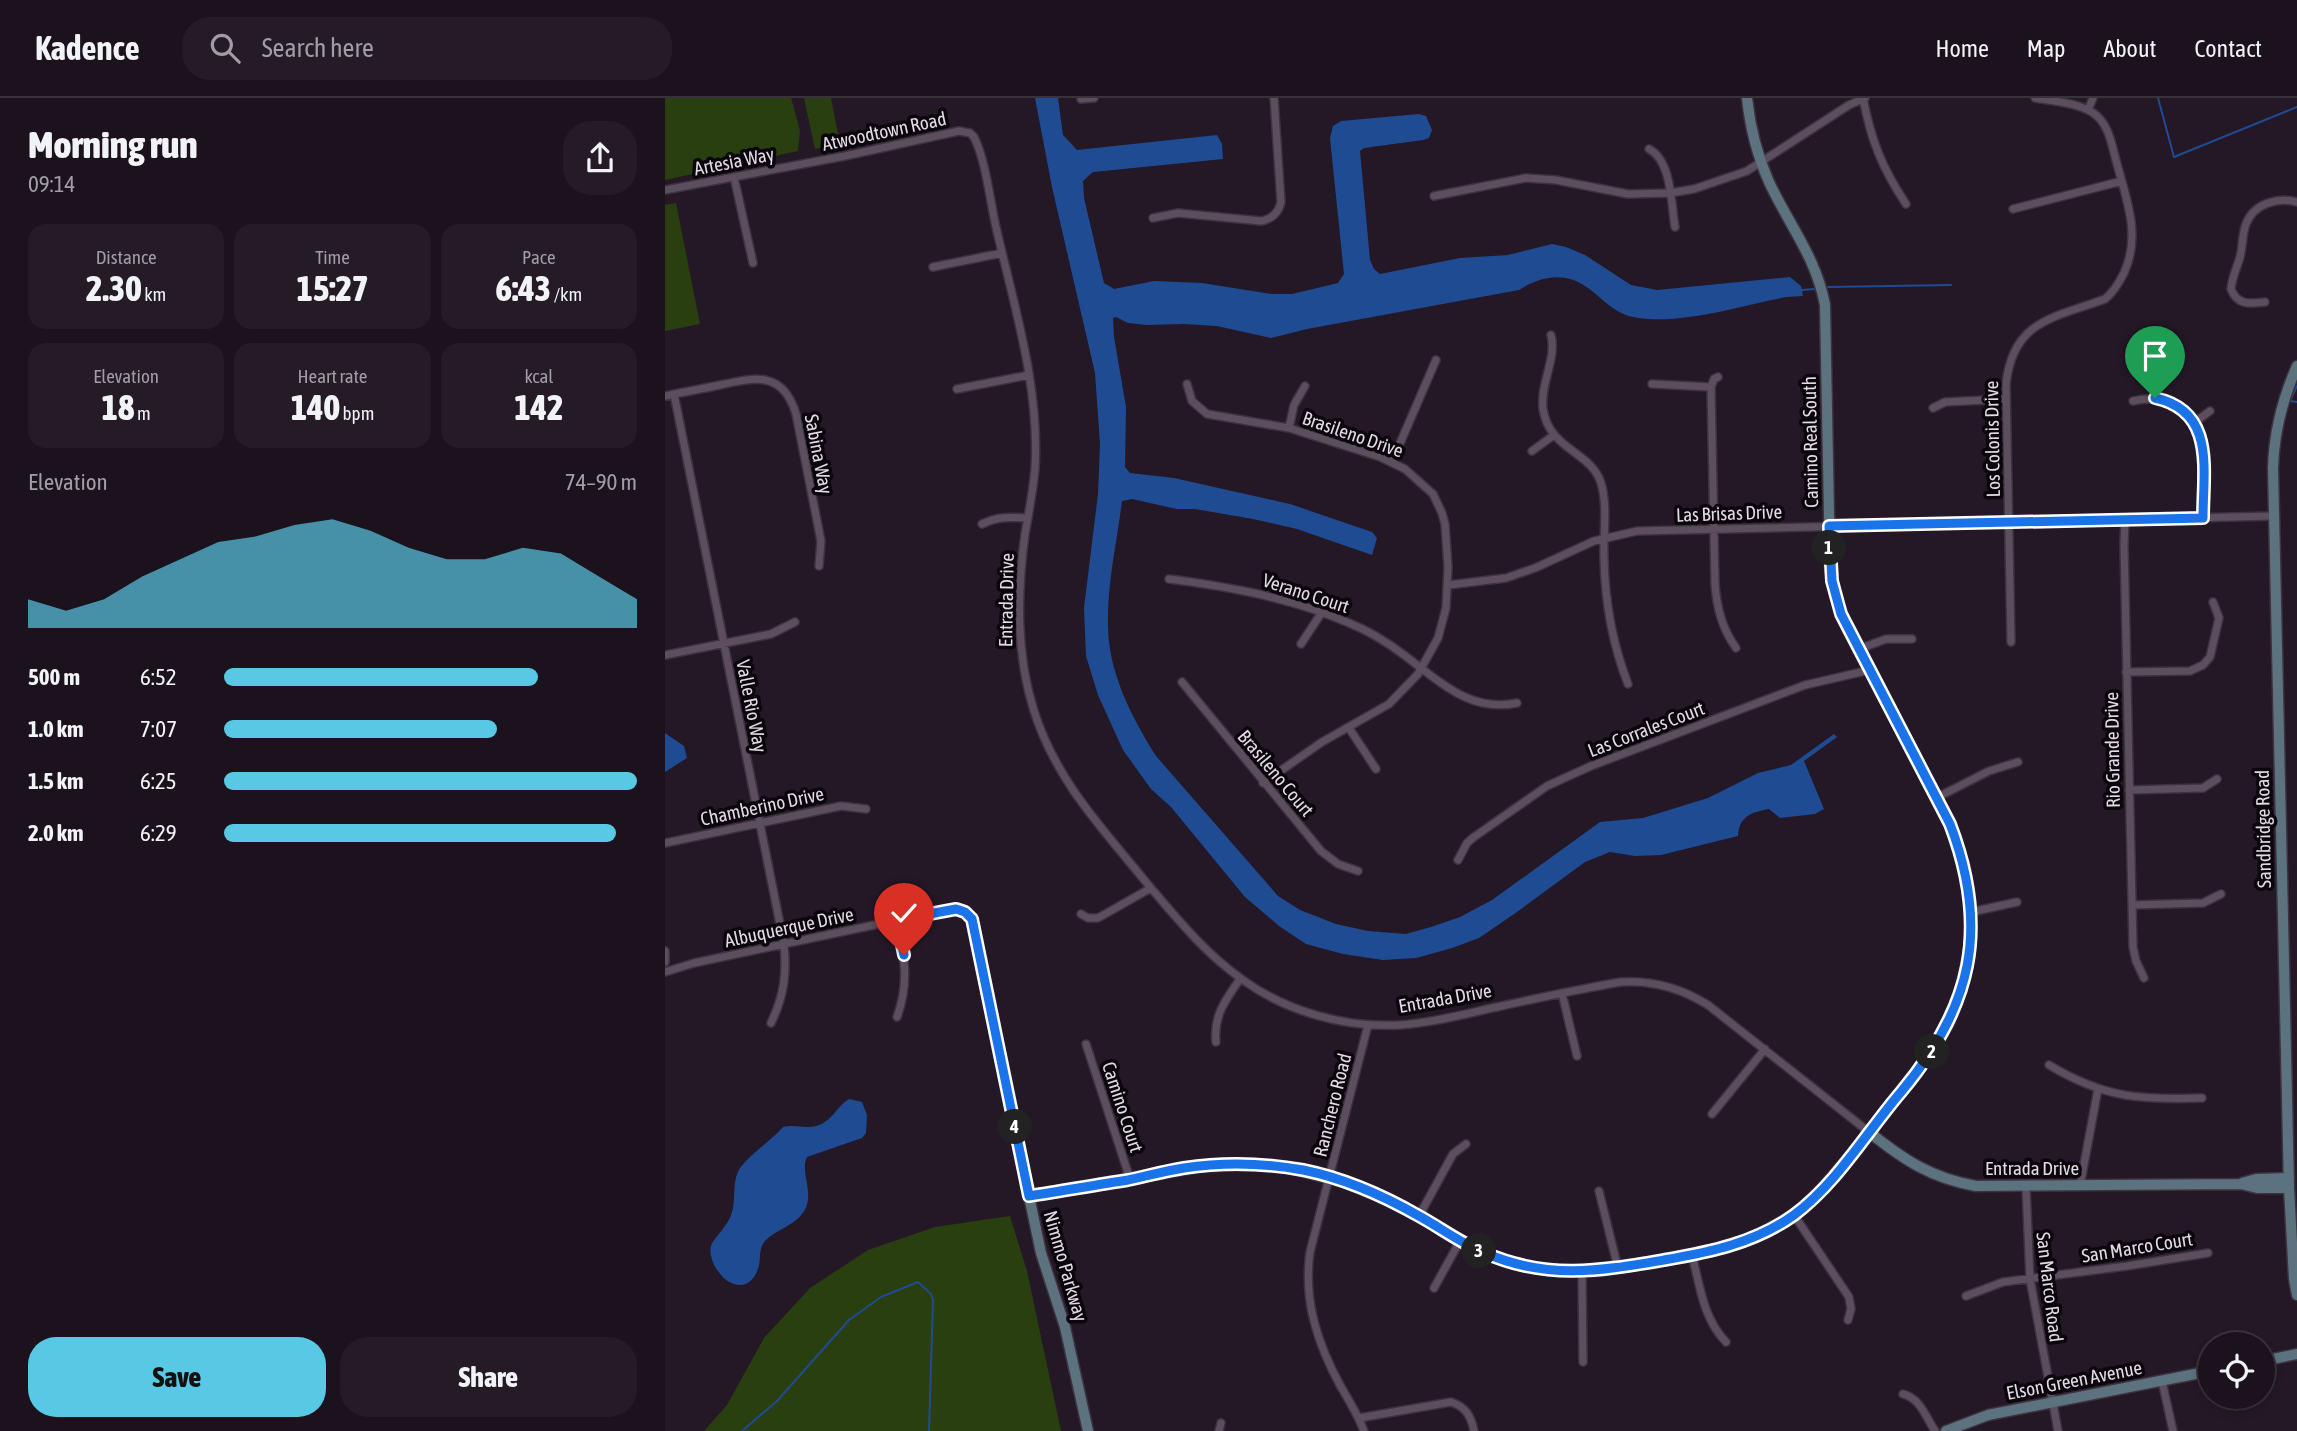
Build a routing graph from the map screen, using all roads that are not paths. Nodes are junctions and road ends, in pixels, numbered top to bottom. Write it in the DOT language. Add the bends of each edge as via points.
graph roads {
  1 [pos="1094,98"];
  2 [pos="1274,98"];
  3 [pos="1747,98"];
  4 [pos="1864,98"];
  5 [pos="2035,98"];
  6 [pos="2093,98"];
  7 [pos="1081,100"];
  8 [pos="2088,110"];
  9 [pos="965,131"];
  10 [pos="1649,149"];
  11 [pos="1761,162"];
  12 [pos="809,163"];
  13 [pos="734,177"];
  14 [pos="2122,181"];
  15 [pos="665,190"];
  16 [pos="1670,193"];
  17 [pos="1434,196"];
  18 [pos="2297,202"];
  19 [pos="1906,204"];
  20 [pos="2013,209"];
  21 [pos="1153,218"];
  22 [pos="1675,227"];
  23 [pos="1002,253"];
  24 [pos="753,262"];
  25 [pos="933,267"];
  26 [pos="2265,303"];
  27 [pos="1551,335"];
  28 [pos="1436,360"];
  29 [pos="2297,366"];
  30 [pos="1029,374"];
  31 [pos="1718,377"];
  32 [pos="1187,384"];
  33 [pos="1652,384"];
  34 [pos="1305,386"];
  35 [pos="1711,387"];
  36 [pos="957,389"];
  37 [pos="669,395"];
  38 [pos="2006,399"];
  39 [pos="2133,401"];
  40 [pos="1933,408"];
  41 [pos="2210,411"];
  42 [pos="2195,422"];
  43 [pos="1289,428"];
  44 [pos="1554,435"];
  45 [pos="1532,451"];
  46 [pos="1392,462"];
  47 [pos="2273,516"];
  48 [pos="2203,518"];
  49 [pos="1028,519"];
  50 [pos="2125,519"];
  51 [pos="2009,522"];
  52 [pos="982,524"];
  53 [pos="1829,526"];
  54 [pos="1713,529"];
  55 [pos="1604,538"];
  56 [pos="818,566"];
  57 [pos="1169,579"];
  58 [pos="1448,585"];
  59 [pos="2213,602"];
  60 [pos="1322,612"];
  61 [pos="795,622"];
  62 [pos="1912,639"];
  63 [pos="2011,642"];
  64 [pos="724,644"];
  65 [pos="1301,644"];
  66 [pos="1737,648"];
  67 [pos="1859,649"];
  68 [pos="665,655"];
  69 [pos="1422,669"];
  70 [pos="1870,670"];
  71 [pos="2126,673"];
  72 [pos="1182,682"];
  73 [pos="1628,684"];
  74 [pos="1517,703"];
  75 [pos="1349,728"];
  76 [pos="2018,762"];
  77 [pos="1375,769"];
  78 [pos="2217,779"];
  79 [pos="1263,783"];
  80 [pos="2129,790"];
  81 [pos="1937,798"];
  82 [pos="866,808"];
  83 [pos="759,822"];
  84 [pos="665,843"];
  85 [pos="1458,860"];
  86 [pos="1357,871"];
  87 [pos="1151,888"];
  88 [pos="2221,894"];
  89 [pos="2017,902"];
  90 [pos="2132,905"];
  91 [pos="961,910"];
  92 [pos="1971,912"];
  93 [pos="1081,914"];
  94 [pos="897,920"];
  95 [pos="784,944"];
  96 [pos="665,951"];
  97 [pos="665,962"];
  98 [pos="665,972"];
  99 [pos="2144,978"];
  100 [pos="1240,979"];
  101 [pos="1562,993"];
  102 [pos="897,1017"];
  103 [pos="771,1023"];
  104 [pos="1368,1025"];
  105 [pos="1216,1042"];
  106 [pos="1086,1044"];
  107 [pos="1765,1049"];
  108 [pos="1577,1056"];
  109 [pos="2049,1065"];
  110 [pos="2098,1089"];
  111 [pos="2202,1098"];
  112 [pos="1712,1114"];
  113 [pos="1869,1132"];
  114 [pos="1466,1144"];
  115 [pos="1330,1177"];
  116 [pos="1130,1179"];
  117 [pos="2293,1183"];
  118 [pos="2080,1186"];
  119 [pos="2026,1187"];
  120 [pos="1598,1191"];
  121 [pos="1029,1196"];
  122 [pos="1794,1215"];
  123 [pos="1419,1216"];
  124 [pos="1460,1241"];
  125 [pos="2208,1253"];
  126 [pos="1692,1255"];
  127 [pos="1618,1268"];
  128 [pos="1583,1272"];
  129 [pos="2029,1279"];
  130 [pos="1434,1288"];
  131 [pos="2297,1295"];
  132 [pos="1966,1296"];
  133 [pos="1848,1320"];
  134 [pos="1725,1342"];
  135 [pos="2297,1354"];
  136 [pos="2275,1359"];
  137 [pos="1583,1362"];
  138 [pos="2198,1374"];
  139 [pos="2162,1381"];
  140 [pos="1903,1394"];
  141 [pos="2052,1402"];
  142 [pos="1359,1418"];
  143 [pos="1088,1431"];
  144 [pos="1364,1431"];
  145 [pos="1473,1431"];
  146 [pos="1935,1431"];
  147 [pos="1946,1431"];
  148 [pos="2058,1431"];
  149 [pos="2173,1431"];
  1 -- 7 [label="street"];
  2 -- 21 [label="street" via="1281,202 1277,213 1261,221 1178,213"];
  3 -- 11 [label="street, Camino Real South"];
  4 -- 11 [label="street"];
  4 -- 19 [label="street" via="1881,162"];
  5 -- 8 [label="street"];
  6 -- 8 [label="street"];
  8 -- 14 [label="street, Los Colonis Drive" via="2108,132"];
  9 -- 12 [label="street, Atwoodtown Road"];
  9 -- 23 [label="street, Entrada Drive" via="977,142"];
  10 -- 16 [label="street" via="1662,161"];
  11 -- 16 [label="street" via="1714,184"];
  11 -- 53 [label="street, Camino Real South" via="1811,257 1823,297"];
  12 -- 13 [label="street, Artesia Way"];
  13 -- 15 [label="street, Artesia Way"];
  13 -- 24 [label="street"];
  14 -- 20 [label="street"];
  14 -- 38 [label="street, Los Colonis Drive" via="2133,233 2121,280 2105,299 2047,319 2022,338 2007,369"];
  16 -- 17 [label="street" via="1628,194 1534,178"];
  16 -- 22 [label="street"];
  18 -- 26 [label="street" via="2268,202 2245,225 2231,289 2239,301"];
  23 -- 25 [label="street"];
  23 -- 30 [label="street, Entrada Drive"];
  27 -- 44 [label="street" via="1553,350 1543,396"];
  28 -- 46 [label="street"];
  29 -- 47 [label="street, Sandbridge Road" via="2276,425"];
  30 -- 36 [label="street"];
  30 -- 49 [label="street, Entrada Drive" via="1036,445"];
  31 -- 35 [label="street"];
  32 -- 43 [label="street, Brasileno Drive" via="1192,401 1207,414"];
  33 -- 35 [label="street"];
  34 -- 43 [label="street" via="1294,405"];
  35 -- 54 [label="street"];
  37 -- 56 [label="street, Sabina Way" via="759,378 789,396 821,541"];
  37 -- 64 [label="street, Valle Rio Way"];
  38 -- 40 [label="street" via="1945,402"];
  38 -- 51 [label="street, Los Colonis Drive"];
  39 -- 42 [label="street" via="2163,400 2181,408"];
  41 -- 42 [label="street"];
  42 -- 48 [label="street" via="2201,436"];
  43 -- 46 [label="street, Brasileno Drive"];
  44 -- 45 [label="street"];
  44 -- 55 [label="street" via="1599,478"];
  46 -- 58 [label="street, Brasileno Drive" via="1426,485 1438,503 1445,524"];
  47 -- 48 [label="street, Las Brisas Drive"];
  47 -- 117 [label="street, Sandbridge Road"];
  48 -- 50 [label="street, Las Brisas Drive"];
  49 -- 52 [label="street" via="997,518"];
  49 -- 87 [label="street, Entrada Drive" via="1019,624 1037,720 1081,804"];
  50 -- 51 [label="street, Las Brisas Drive"];
  50 -- 71 [label="street, Rio Grande Drive"];
  51 -- 53 [label="street, Las Brisas Drive"];
  51 -- 63 [label="street, Los Colonis Drive"];
  53 -- 54 [label="street, Las Brisas Drive"];
  53 -- 67 [label="street, Camino Real South" via="1832,581 1841,614"];
  54 -- 55 [label="street, Las Brisas Drive" via="1637,531"];
  54 -- 66 [label="street" via="1717,609"];
  55 -- 58 [label="street, Las Brisas Drive" via="1520,573"];
  55 -- 73 [label="street" via="1608,620"];
  57 -- 60 [label="street, Verano Court" via="1246,590"];
  58 -- 69 [label="street, Brasileno Drive" via="1440,629"];
  59 -- 71 [label="street" via="2219,618 2210,657 2203,665 2190,671"];
  60 -- 65 [label="street"];
  60 -- 69 [label="street, Verano Court" via="1367,631"];
  61 -- 64 [label="street" via="771,634"];
  62 -- 67 [label="street" via="1886,639"];
  64 -- 68 [label="street"];
  64 -- 83 [label="street, Valle Rio Way"];
  67 -- 70 [label="street, Camino Real South"];
  69 -- 74 [label="street, Verano Court" via="1453,692 1481,704"];
  69 -- 75 [label="street, Brasileno Drive" via="1389,704"];
  70 -- 81 [label="street, Camino Real South"];
  70 -- 85 [label="street, Las Corrales Court" via="1805,685 1556,780 1474,836"];
  71 -- 80 [label="street, Rio Grande Drive"];
  72 -- 79 [label="street, Brasileno Court"];
  75 -- 77 [label="street"];
  75 -- 79 [label="street, Brasileno Drive"];
  76 -- 81 [label="street" via="1989,771"];
  78 -- 80 [label="street" via="2203,788"];
  79 -- 86 [label="street, Brasileno Court" via="1321,851"];
  80 -- 90 [label="street, Rio Grande Drive"];
  81 -- 92 [label="street, Camino Real South" via="1958,844"];
  82 -- 83 [label="street, Chamberino Drive" via="841,806"];
  83 -- 84 [label="street, Chamberino Drive"];
  83 -- 95 [label="street, Valle Rio Way"];
  87 -- 93 [label="street" via="1098,918"];
  87 -- 100 [label="street, Entrada Drive" via="1199,943"];
  88 -- 90 [label="street" via="2203,903"];
  89 -- 92 [label="street"];
  90 -- 99 [label="street, Rio Grande Drive" via="2133,951"];
  91 -- 94 [label="street, Albuquerque Drive"];
  91 -- 121 [label="street, Nimmo Parkway" via="974,924"];
  92 -- 113 [label="street, Camino Real South" via="1967,967 1949,1023 1924,1063"];
  94 -- 95 [label="street, Albuquerque Drive"];
  94 -- 102 [label="street" via="906,983"];
  95 -- 98 [label="street, Albuquerque Drive"];
  95 -- 103 [label="street, Valle Rio Way" via="786,981"];
  96 -- 97 [label="street"];
  100 -- 104 [label="street, Entrada Drive" via="1286,1004"];
  100 -- 105 [label="street" via="1219,1013"];
  101 -- 104 [label="street, Entrada Drive" via="1421,1023"];
  101 -- 107 [label="street, Entrada Drive" via="1621,982 1663,985 1708,1005"];
  101 -- 108 [label="street"];
  104 -- 115 [label="street, Ranchero Road"];
  106 -- 116 [label="street, Camino Court"];
  107 -- 112 [label="street"];
  107 -- 113 [label="street, Entrada Drive"];
  109 -- 110 [label="street"];
  110 -- 111 [label="street" via="2153,1100"];
  110 -- 118 [label="street"];
  113 -- 119 [label="street, Entrada Drive" via="1903,1158 1947,1180"];
  113 -- 122 [label="street, Camino Real South"];
  114 -- 123 [label="street" via="1454,1154"];
  115 -- 116 [label="street, Camino Real South" via="1285,1167 1230,1165 1183,1168"];
  115 -- 123 [label="street, Camino Real South"];
  115 -- 142 [label="street, Ranchero Road" via="1307,1268 1308,1300 1318,1338"];
  116 -- 121 [label="street, Camino Real South"];
  117 -- 118 [label="street, Entrada Drive" via="2257,1188 2241,1184"];
  117 -- 131 [label="street, Sandbridge Road"];
  118 -- 119 [label="street, Entrada Drive"];
  119 -- 129 [label="street, San Marco Road"];
  120 -- 127 [label="street"];
  121 -- 143 [label="street, Nimmo Parkway"];
  122 -- 126 [label="street, Camino Real South" via="1737,1244"];
  122 -- 133 [label="street" via="1849,1297"];
  123 -- 124 [label="street, Camino Real South"];
  124 -- 128 [label="street, Camino Real South" via="1527,1267"];
  124 -- 130 [label="street"];
  125 -- 129 [label="street, San Marco Court"];
  126 -- 127 [label="street, Camino Real South"];
  126 -- 134 [label="street" via="1707,1314"];
  127 -- 128 [label="street, Camino Real South"];
  128 -- 137 [label="street"];
  129 -- 132 [label="street, San Marco Court" via="2003,1282"];
  129 -- 141 [label="street, San Marco Road"];
  135 -- 136 [label="street"];
  138 -- 139 [label="street, Elson Green Avenue"];
  139 -- 141 [label="street, Elson Green Avenue"];
  139 -- 149 [label="street"];
  140 -- 146 [label="street" via="1917,1402"];
  141 -- 147 [label="street, Elson Green Avenue" via="1988,1415"];
  141 -- 148 [label="street, San Marco Road"];
  142 -- 144 [label="street, Ranchero Road"];
  142 -- 145 [label="street" via="1451,1402 1468,1413"];
}
